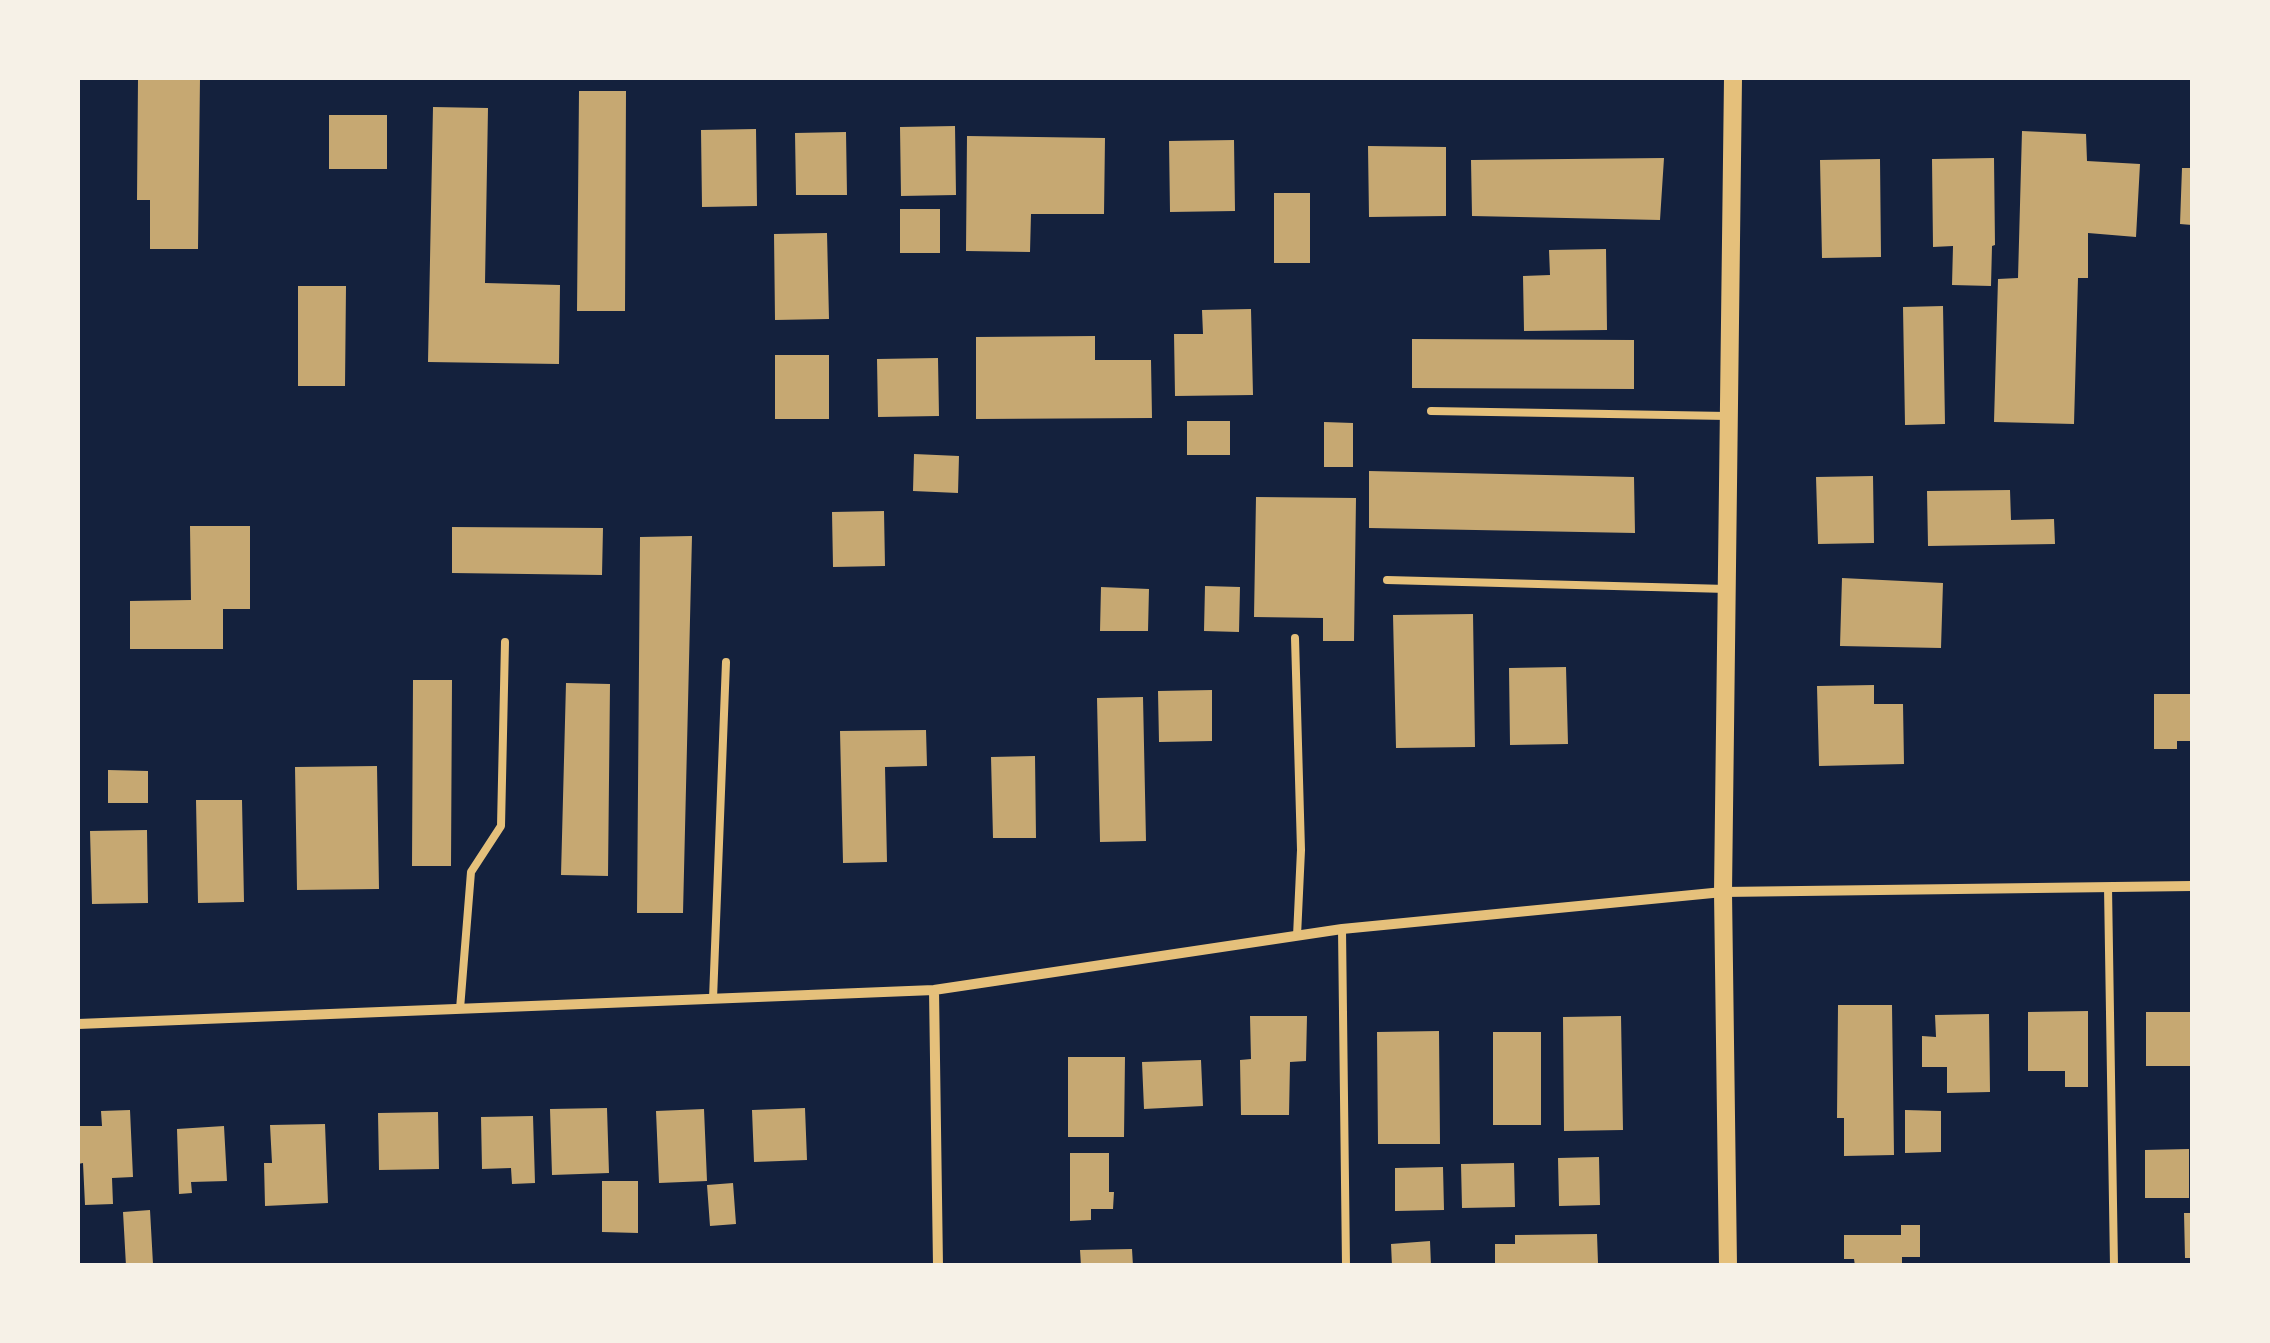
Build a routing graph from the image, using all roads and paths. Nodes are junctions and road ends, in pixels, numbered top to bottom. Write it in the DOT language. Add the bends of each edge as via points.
graph roads {
  1 [pos="1733,78"];
  2 [pos="1431,411"];
  3 [pos="1728,416"];
  4 [pos="1386,580"];
  5 [pos="1727,589"];
  6 [pos="1296,638"];
  7 [pos="505,642"];
  8 [pos="726,662"];
  9 [pos="2192,886"];
  10 [pos="2108,887"];
  11 [pos="1723,892"];
  12 [pos="1342,930"];
  13 [pos="1297,936"];
  14 [pos="934,990"];
  15 [pos="713,998"];
  16 [pos="460,1009"];
  17 [pos="78,1024"];
  18 [pos="938,1266"];
  19 [pos="1346,1266"];
  20 [pos="1728,1266"];
  21 [pos="2114,1266"];
  1 -- 3 [label="street"];
  2 -- 3 [label="lane"];
  3 -- 5 [label="street"];
  4 -- 5 [label="lane"];
  5 -- 11 [label="street"];
  6 -- 13 [label="lane"];
  7 -- 16 [label="lane" via="502,826 471,872"];
  8 -- 15 [label="lane"];
  9 -- 10 [label="street"];
  10 -- 11 [label="street"];
  10 -- 21 [label="lane"];
  11 -- 12 [label="street"];
  11 -- 20 [label="street"];
  12 -- 13 [label="street"];
  12 -- 19 [label="lane"];
  13 -- 14 [label="street"];
  14 -- 15 [label="street"];
  14 -- 18 [label="street"];
  15 -- 16 [label="street"];
  16 -- 17 [label="street"];
}
